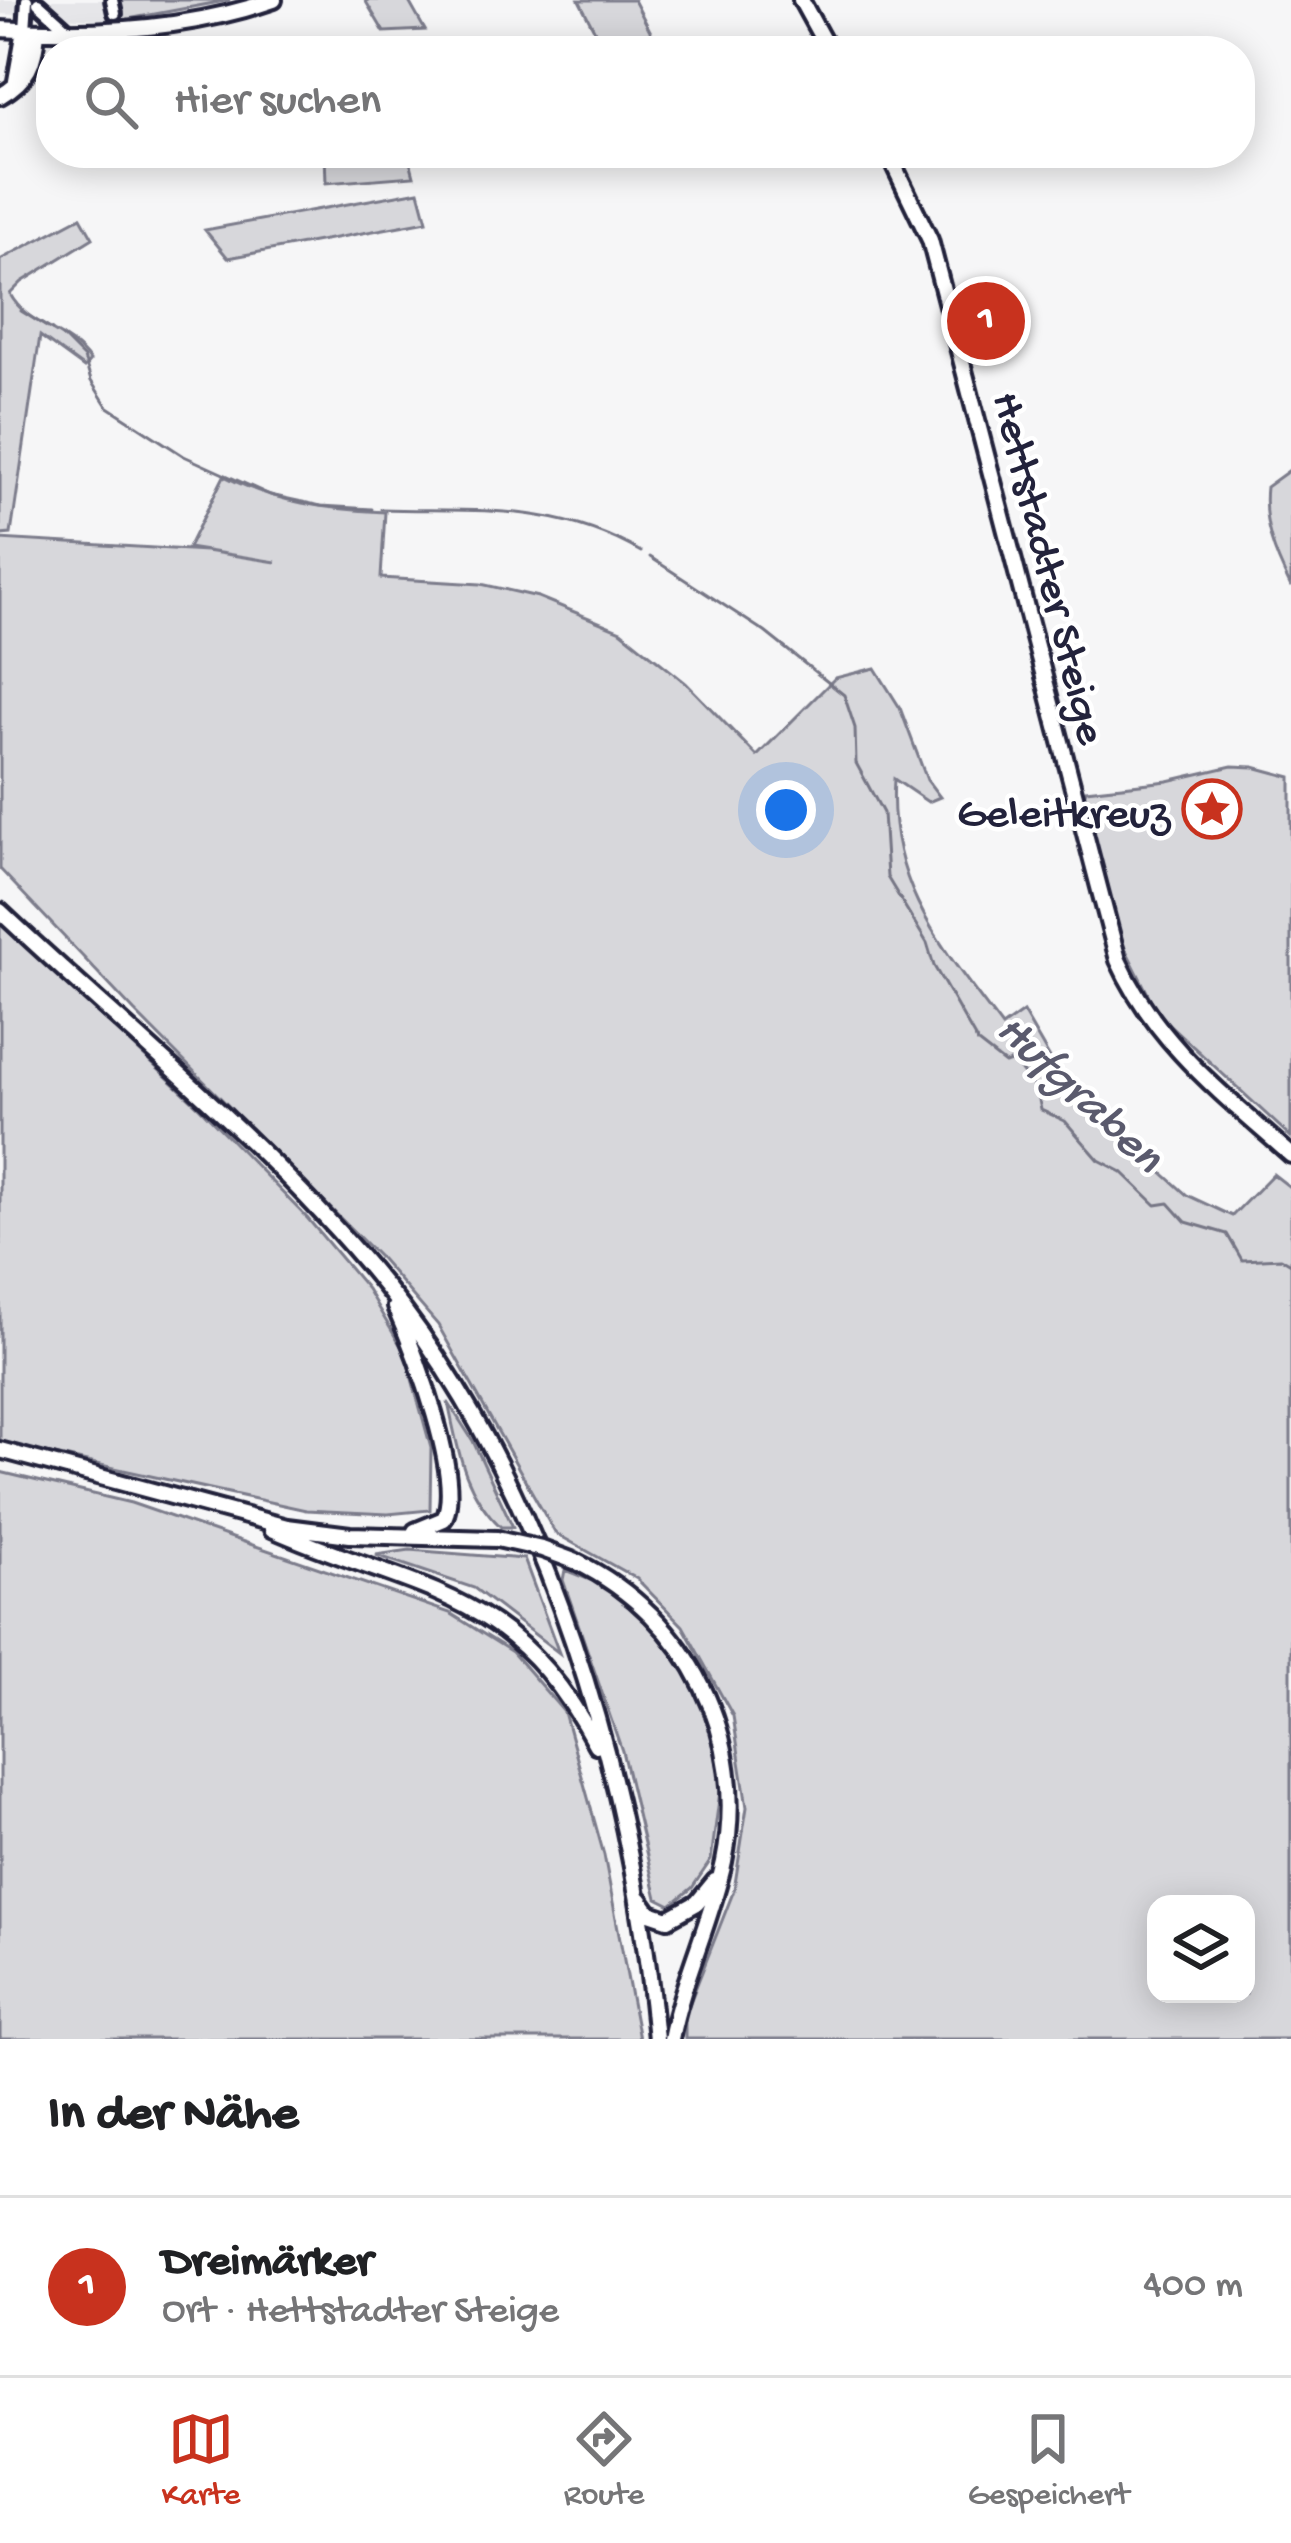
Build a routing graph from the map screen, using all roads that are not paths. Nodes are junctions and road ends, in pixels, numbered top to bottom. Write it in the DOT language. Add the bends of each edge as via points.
graph roads {
  1 [pos="274,0"];
  2 [pos="801,0"];
  3 [pos="34,1"];
  4 [pos="0,30"];
  5 [pos="31,31"];
  6 [pos="70,31"];
  7 [pos="821,36"];
  8 [pos="22,63"];
  9 [pos="5,93"];
  10 [pos="895,168"];
  11 [pos="0,911"];
  12 [pos="1291,1155"];
  13 [pos="386,1286"];
  14 [pos="0,1450"];
  15 [pos="245,1518"];
  16 [pos="398,1535"];
  17 [pos="610,1770"];
  18 [pos="723,1866"];
  19 [pos="636,1893"];
  20 [pos="656,2039"];
  21 [pos="671,2039"];
  1 -- 6 [label="main road" via="162,25"];
  2 -- 7 [label="main road"];
  3 -- 5 [label="street"];
  3 -- 6 [label="street"];
  4 -- 5 [label="main road"];
  4 -- 8 [label="main road"];
  5 -- 6 [label="main road"];
  5 -- 8 [label="main road"];
  5 -- 9 [label="main road" via="36,52 26,77"];
  8 -- 9 [label="main road"];
  10 -- 12 [label="main road, Hettstadter Steige" via="930,240 1118,960 1159,1032"];
  11 -- 13 [label="main road" via="279,1171"];
  13 -- 16 [label="main road" via="420,1370 450,1490 444,1519"];
  13 -- 17 [label="main road" via="448,1372 508,1486 575,1650"];
  14 -- 15 [label="main road"];
  15 -- 16 [label="main road"];
  15 -- 17 [label="main road" via="495,1620 561,1685"];
  16 -- 18 [label="main road, bridge" via="542,1549 610,1580 655,1616 702,1682 719,1724 730,1777"];
  17 -- 19 [label="main road"];
  18 -- 19 [label="main road" via="706,1894 677,1916 658,1917"];
  18 -- 21 [label="main road"];
  19 -- 20 [label="main road"];
}
